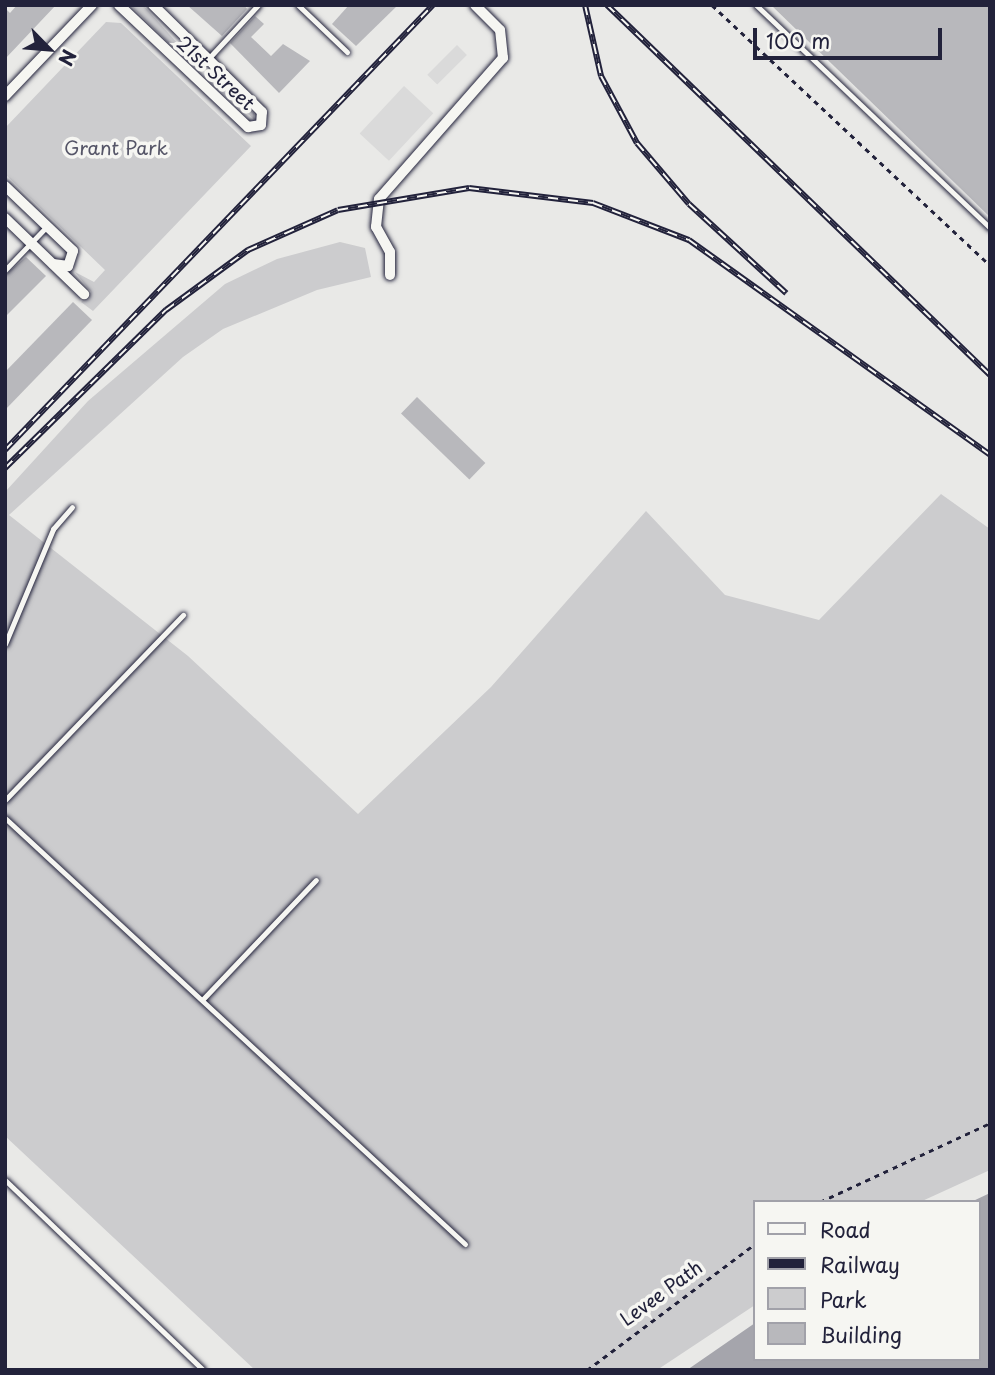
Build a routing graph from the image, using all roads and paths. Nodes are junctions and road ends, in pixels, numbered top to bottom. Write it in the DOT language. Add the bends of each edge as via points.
graph roads {
  1 [pos="92,5"];
  2 [pos="119,5"];
  3 [pos="153,5"];
  4 [pos="258,5"];
  5 [pos="298,5"];
  6 [pos="475,5"];
  7 [pos="712,5"];
  8 [pos="756,5"];
  9 [pos="347,52"];
  10 [pos="208,59"];
  11 [pos="192,75"];
  12 [pos="5,96"];
  13 [pos="5,186"];
  14 [pos="5,218"];
  15 [pos="47,226"];
  16 [pos="990,228"];
  17 [pos="31,243"];
  18 [pos="53,264"];
  19 [pos="990,265"];
  20 [pos="5,270"];
  21 [pos="390,275"];
  22 [pos="84,294"];
  23 [pos="72,507"];
  24 [pos="183,615"];
  25 [pos="5,644"];
  26 [pos="5,800"];
  27 [pos="5,818"];
  28 [pos="316,880"];
  29 [pos="203,999"];
  30 [pos="990,1123"];
  31 [pos="5,1180"];
  32 [pos="824,1200"];
  33 [pos="465,1244"];
  34 [pos="754,1245"];
  35 [pos="203,1370"];
  36 [pos="586,1370"];
  1 -- 12 [label="street"];
  2 -- 11 [label="street, 21st Street"];
  3 -- 10 [label="street, 21st Street"];
  4 -- 10 [label="lane"];
  5 -- 9 [label="lane"];
  6 -- 21 [label="street" via="504,37 503,58 379,198 376,227 390,252"];
  7 -- 19 [label="path"];
  8 -- 16 [label="lane"];
  10 -- 11 [label="street"];
  10 -- 11 [label="street, 21st Street" via="262,112 261,125 248,127"];
  13 -- 15 [label="street"];
  14 -- 17 [label="street"];
  15 -- 17 [label="lane"];
  15 -- 18 [label="street" via="70,248 71,263"];
  17 -- 18 [label="street"];
  17 -- 20 [label="lane"];
  18 -- 22 [label="street"];
  23 -- 25 [label="lane" via="53,529"];
  24 -- 26 [label="lane"];
  27 -- 29 [label="lane"];
  28 -- 29 [label="lane"];
  29 -- 33 [label="lane"];
  30 -- 32 [label="path"];
  31 -- 35 [label="lane"];
  34 -- 36 [label="path, Levee Path"];
}
